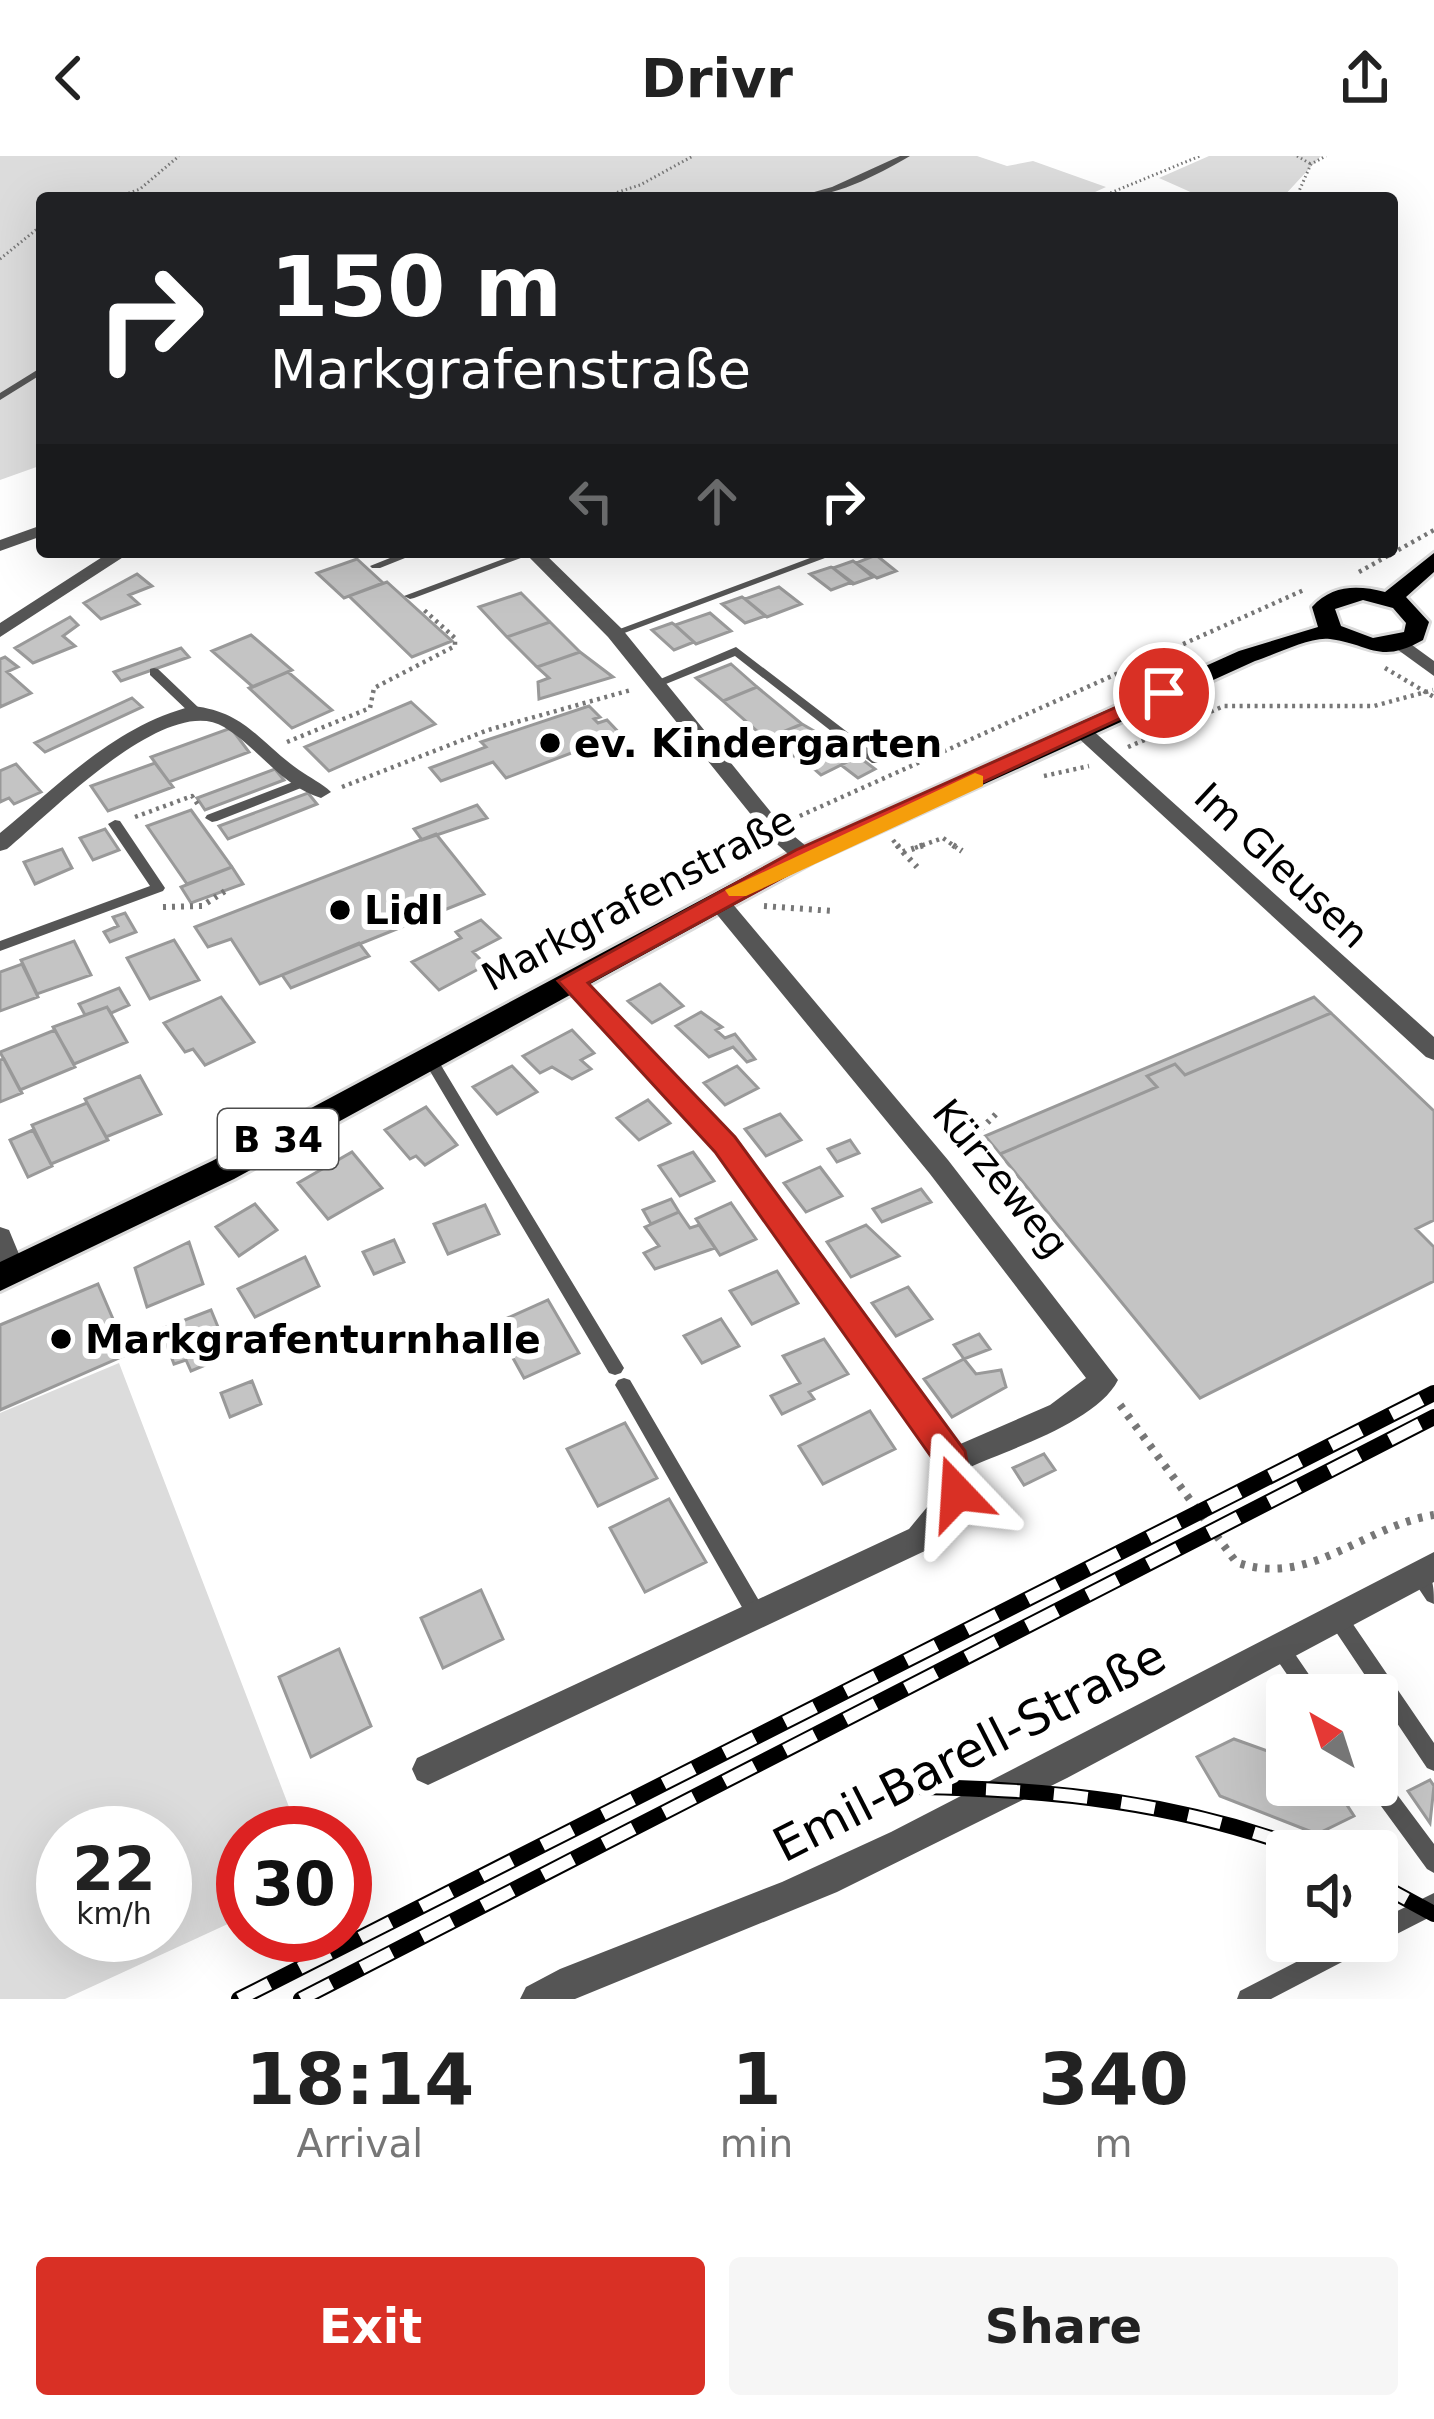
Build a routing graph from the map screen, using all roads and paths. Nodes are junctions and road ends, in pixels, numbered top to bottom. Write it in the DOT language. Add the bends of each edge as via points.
graph roads {
  1 [pos="179,156"];
  2 [pos="693,156"];
  3 [pos="906,156"];
  4 [pos="1200,156"];
  5 [pos="1297,156"];
  6 [pos="1326,156"];
  7 [pos="1311,164"];
  8 [pos="132,192"];
  9 [pos="618,192"];
  10 [pos="822,192"];
  11 [pos="1113,192"];
  12 [pos="1299,192"];
  13 [pos="36,230"];
  14 [pos="0,259"];
  15 [pos="36,374"];
  16 [pos="0,397"];
  17 [pos="1434,530"];
  18 [pos="36,532"];
  19 [pos="0,546"];
  20 [pos="1398,550"];
  21 [pos="113,558"];
  22 [pos="398,558"];
  23 [pos="515,558"];
  24 [pos="538,558"];
  25 [pos="820,558"];
  26 [pos="1384,558"];
  27 [pos="1434,560"];
  28 [pos="376,566"];
  29 [pos="1353,575"];
  30 [pos="1311,587"];
  31 [pos="410,596"];
  32 [pos="1391,598"];
  33 [pos="1331,629"];
  34 [pos="0,631"];
  35 [pos="615,633"];
  36 [pos="1401,644"];
  37 [pos="1434,670"];
  38 [pos="154,672"];
  39 [pos="657,683"];
  40 [pos="1434,690"];
  41 [pos="196,712"];
  42 [pos="1082,731"];
  43 [pos="267,751"];
  44 [pos="1109,756"];
  45 [pos="875,760"];
  46 [pos="1040,777"];
  47 [pos="311,788"];
  48 [pos="212,818"];
  49 [pos="115,824"];
  50 [pos="776,832"];
  51 [pos="913,834"];
  52 [pos="0,844"];
  53 [pos="962,851"];
  54 [pos="903,852"];
  55 [pos="804,856"];
  56 [pos="917,867"];
  57 [pos="225,890"];
  58 [pos="141,894"];
  59 [pos="718,901"];
  60 [pos="754,905"];
  61 [pos="833,911"];
  62 [pos="0,946"];
  63 [pos="571,981"];
  64 [pos="1434,1052"];
  65 [pos="428,1056"];
  66 [pos="998,1112"];
  67 [pos="939,1167"];
  68 [pos="0,1237"];
  69 [pos="6,1274"];
  70 [pos="1103,1380"];
  71 [pos="953,1461"];
  72 [pos="1434,1514"];
  73 [pos="1429,1578"];
  74 [pos="758,1617"];
  75 [pos="1337,1617"];
  76 [pos="1279,1648"];
  77 [pos="1298,1674"];
  78 [pos="1434,1761"];
  79 [pos="428,1769"];
  80 [pos="1393,1806"];
  81 [pos="1434,1862"];
  82 [pos="1434,1904"];
  83 [pos="1398,1922"];
  84 [pos="1319,1962"];
  85 [pos="538,1999"];
  86 [pos="1248,1999"];
  1 -- 8 [label="path"];
  2 -- 9 [label="path"];
  3 -- 10 [label="lane"];
  4 -- 11 [label="path"];
  5 -- 7 [label="path"];
  6 -- 7 [label="path"];
  7 -- 12 [label="path"];
  13 -- 14 [label="path"];
  15 -- 16 [label="lane"];
  17 -- 20 [label="path"];
  18 -- 19 [label="street"];
  21 -- 34 [label="street"];
  22 -- 28 [label="lane"];
  23 -- 31 [label="lane"];
  24 -- 35 [label="street"];
  25 -- 35 [label="lane"];
  26 -- 29 [label="path"];
  27 -- 32 [label="main road"];
  30 -- 50 [label="path"];
  31 -- 43 [label="path" via="455,646 374,688 370,708"];
  32 -- 33 [label="main road" via="1350,593 1329,600 1322,614"];
  32 -- 36 [label="main road" via="1418,622"];
  33 -- 36 [label="main road" via="1356,642"];
  33 -- 42 [label="main road, Markgrafenstraße / B 34" via="1246,656"];
  35 -- 39 [label="street"];
  36 -- 37 [label="street"];
  38 -- 41 [label="lane"];
  39 -- 45 [label="lane" via="736,651"];
  39 -- 47 [label="path"];
  39 -- 50 [label="street"];
  40 -- 44 [label="path" via="1374,706 1223,706"];
  41 -- 43 [label="street" via="229,718"];
  41 -- 52 [label="street" via="149,725"];
  42 -- 44 [label="street, Im Gleusen"];
  42 -- 55 [label="main road, Markgrafenstraße / B 34"];
  43 -- 47 [label="street"];
  44 -- 46 [label="path"];
  44 -- 64 [label="street, Im Gleusen"];
  47 -- 48 [label="lane"];
  48 -- 49 [label="path" via="191,796"];
  49 -- 58 [label="lane" via="158,888"];
  50 -- 55 [label="street"];
  51 -- 54 [label="path" via="894,842"];
  53 -- 54 [label="path" via="944,838"];
  54 -- 56 [label="path"];
  55 -- 59 [label="main road, Markgrafenstraße / B 34"];
  57 -- 58 [label="path" via="186,909 153,905"];
  58 -- 62 [label="lane"];
  59 -- 63 [label="main road, Markgrafenstraße / B 34"];
  59 -- 67 [label="street, Kürzeweg"];
  60 -- 61 [label="path"];
  63 -- 65 [label="main road, Markgrafenstraße / B 34"];
  63 -- 71 [label="street" via="725,1144"];
  65 -- 69 [label="main road, Markgrafenstraße / B 34" via="223,1169"];
  65 -- 74 [label="lane"];
  66 -- 67 [label="path" via="974,1136 983,1147"];
  67 -- 70 [label="street, Kürzeweg"];
  68 -- 69 [label="street"];
  70 -- 71 [label="street" via="1060,1414"];
  70 -- 72 [label="path" via="1236,1562 1258,1575 1288,1574 1393,1523"];
  71 -- 74 [label="street" via="957,1493 919,1539"];
  73 -- 75 [label="street, Emil-Barell-Straße"];
  74 -- 79 [label="street"];
  75 -- 76 [label="street, Emil-Barell-Straße"];
  75 -- 78 [label="lane"];
  76 -- 77 [label="lane"];
  76 -- 85 [label="street, Emil-Barell-Straße" via="840,1873"];
  80 -- 81 [label="lane"];
  82 -- 83 [label="lane"];
  84 -- 86 [label="lane"];
}
